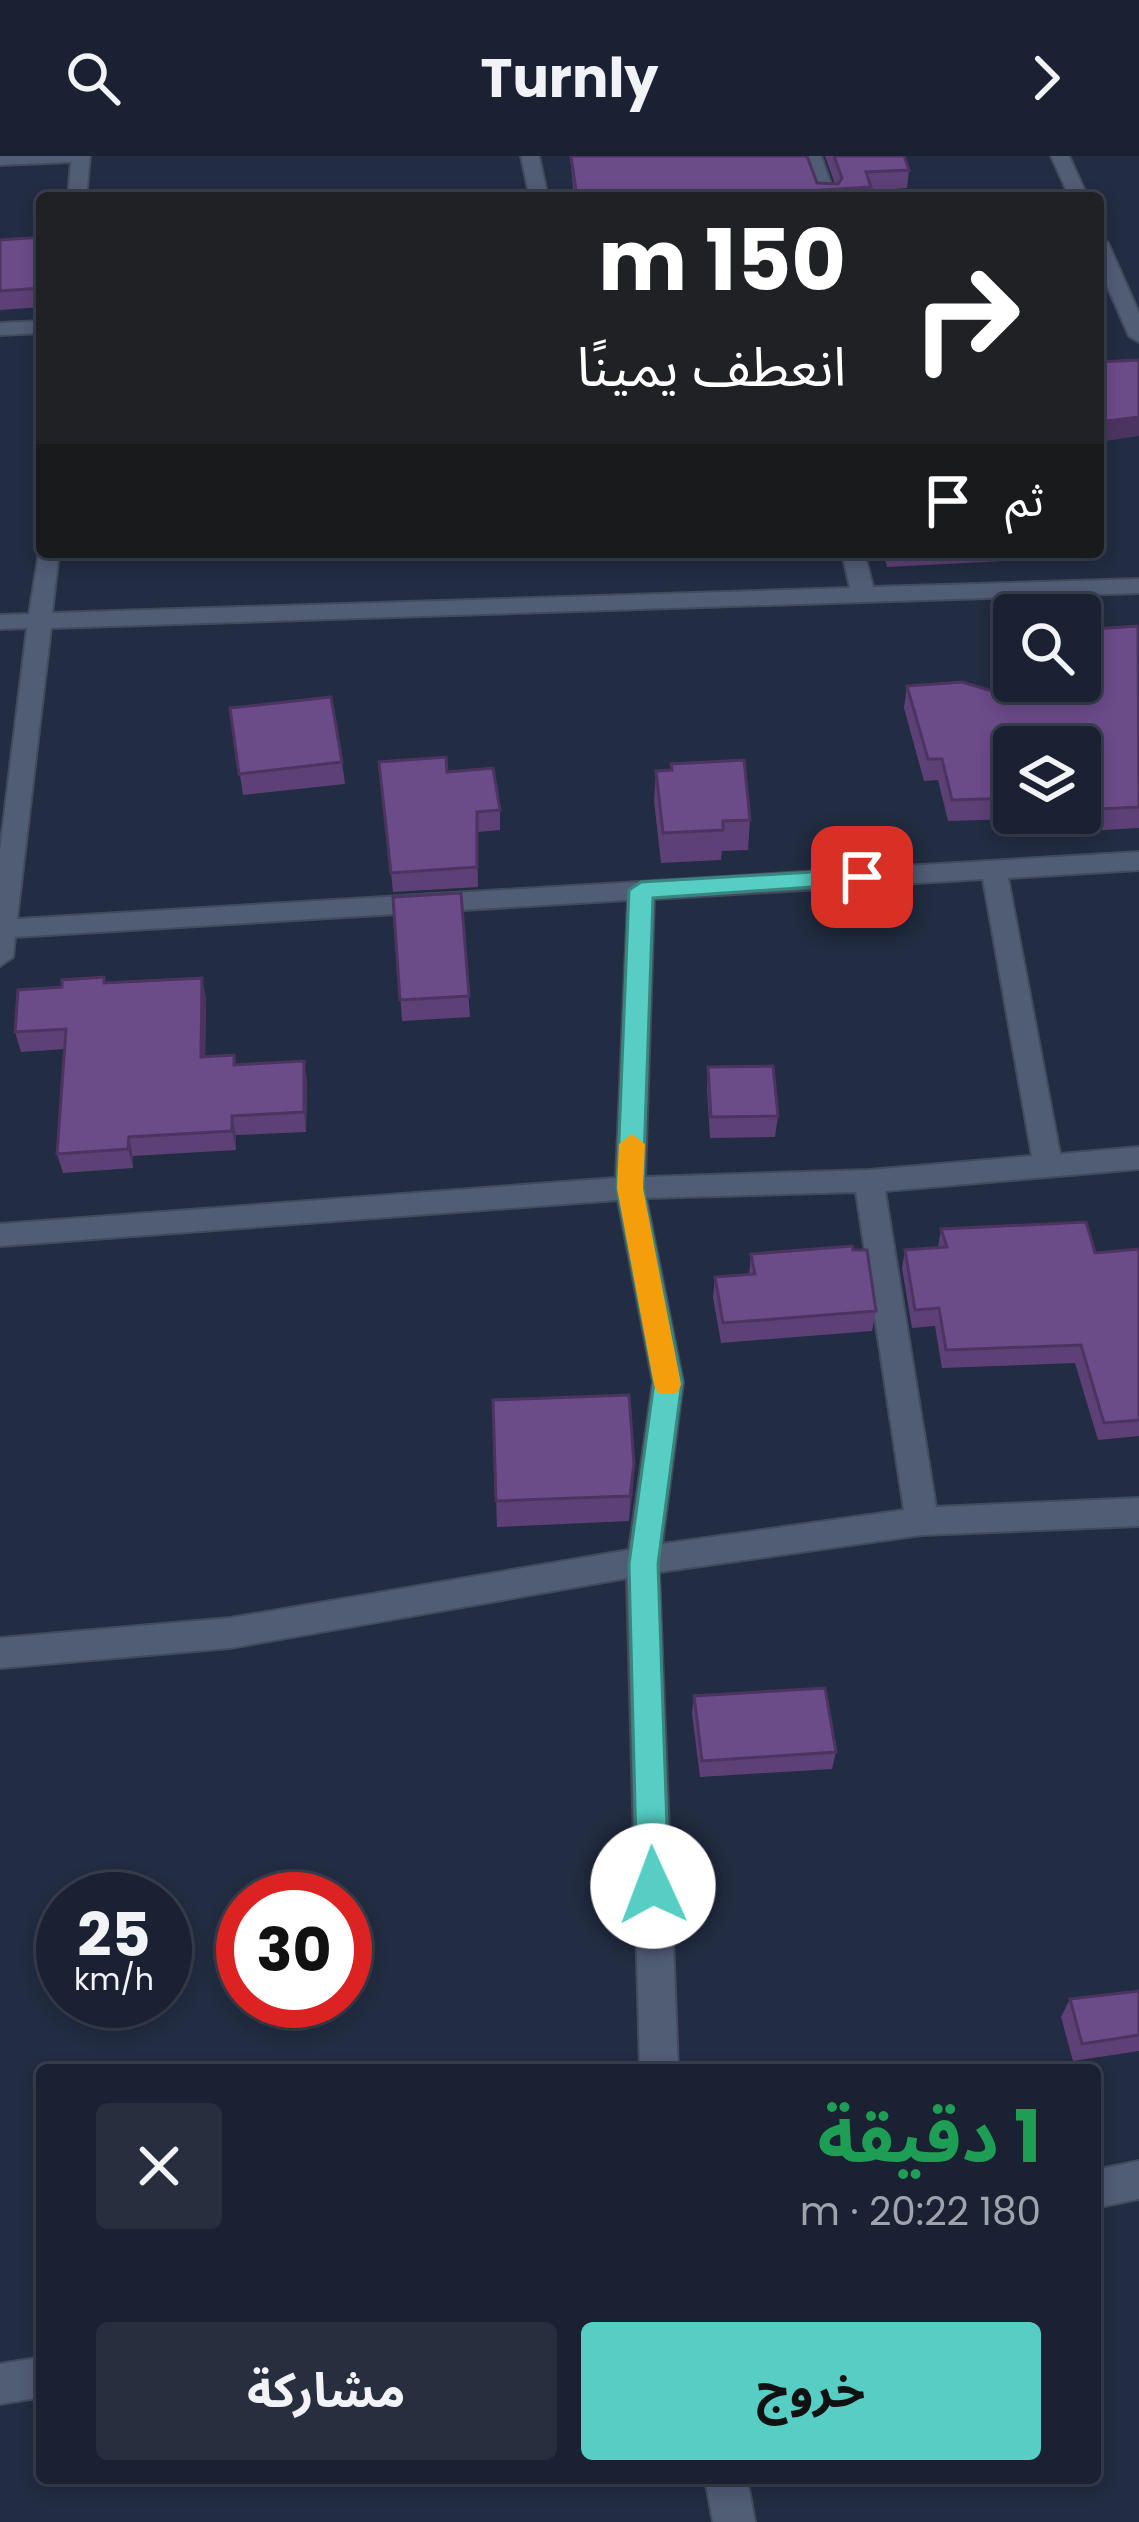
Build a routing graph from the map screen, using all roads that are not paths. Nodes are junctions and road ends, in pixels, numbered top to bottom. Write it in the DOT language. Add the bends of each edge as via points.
graph roads {
  1 [pos="80,156"];
  2 [pos="530,156"];
  3 [pos="812,156"];
  4 [pos="1060,156"];
  5 [pos="0,159"];
  6 [pos="77,192"];
  7 [pos="538,192"];
  8 [pos="825,192"];
  9 [pos="1075,192"];
  10 [pos="1139,267"];
  11 [pos="1104,268"];
  12 [pos="1104,270"];
  13 [pos="36,327"];
  14 [pos="0,329"];
  15 [pos="1139,336"];
  16 [pos="47,558"];
  17 [pos="854,558"];
  18 [pos="1139,586"];
  19 [pos="862,594"];
  20 [pos="42,621"];
  21 [pos="0,622"];
  22 [pos="1139,861"];
  23 [pos="994,868"];
  24 [pos="641,890"];
  25 [pos="1,929"];
  26 [pos="0,957"];
  27 [pos="1139,1158"];
  28 [pos="1048,1165"];
  29 [pos="869,1181"];
  30 [pos="630,1188"];
  31 [pos="0,1234"];
  32 [pos="1139,1512"];
  33 [pos="922,1521"];
  34 [pos="644,1564"];
  35 [pos="0,1637"];
  36 [pos="0,1653"];
  37 [pos="659,2064"];
  38 [pos="1139,2180"];
  39 [pos="1101,2188"];
  40 [pos="36,2378"];
  41 [pos="0,2384"];
  42 [pos="727,2484"];
  43 [pos="734,2522"];
  1 -- 5 [label="street"];
  1 -- 6 [label="street"];
  2 -- 7 [label="street"];
  3 -- 8 [label="street"];
  4 -- 9 [label="street"];
  10 -- 11 [label="street"];
  12 -- 15 [label="street"];
  13 -- 14 [label="street"];
  16 -- 20 [label="street"];
  17 -- 19 [label="street"];
  18 -- 19 [label="street"];
  19 -- 20 [label="street"];
  20 -- 21 [label="street"];
  20 -- 25 [label="street"];
  22 -- 23 [label="street"];
  23 -- 24 [label="street"];
  23 -- 28 [label="street"];
  24 -- 25 [label="street"];
  24 -- 30 [label="street"];
  25 -- 26 [label="street"];
  27 -- 28 [label="street"];
  28 -- 29 [label="street"];
  29 -- 30 [label="street"];
  29 -- 33 [label="street"];
  30 -- 31 [label="street"];
  30 -- 34 [label="street" via="668,1382"];
  32 -- 33 [label="street"];
  33 -- 34 [label="street"];
  34 -- 36 [label="street" via="230,1633"];
  34 -- 37 [label="street"];
  35 -- 36 [label="street"];
  38 -- 39 [label="street"];
  40 -- 41 [label="street"];
  42 -- 43 [label="street"];
}
